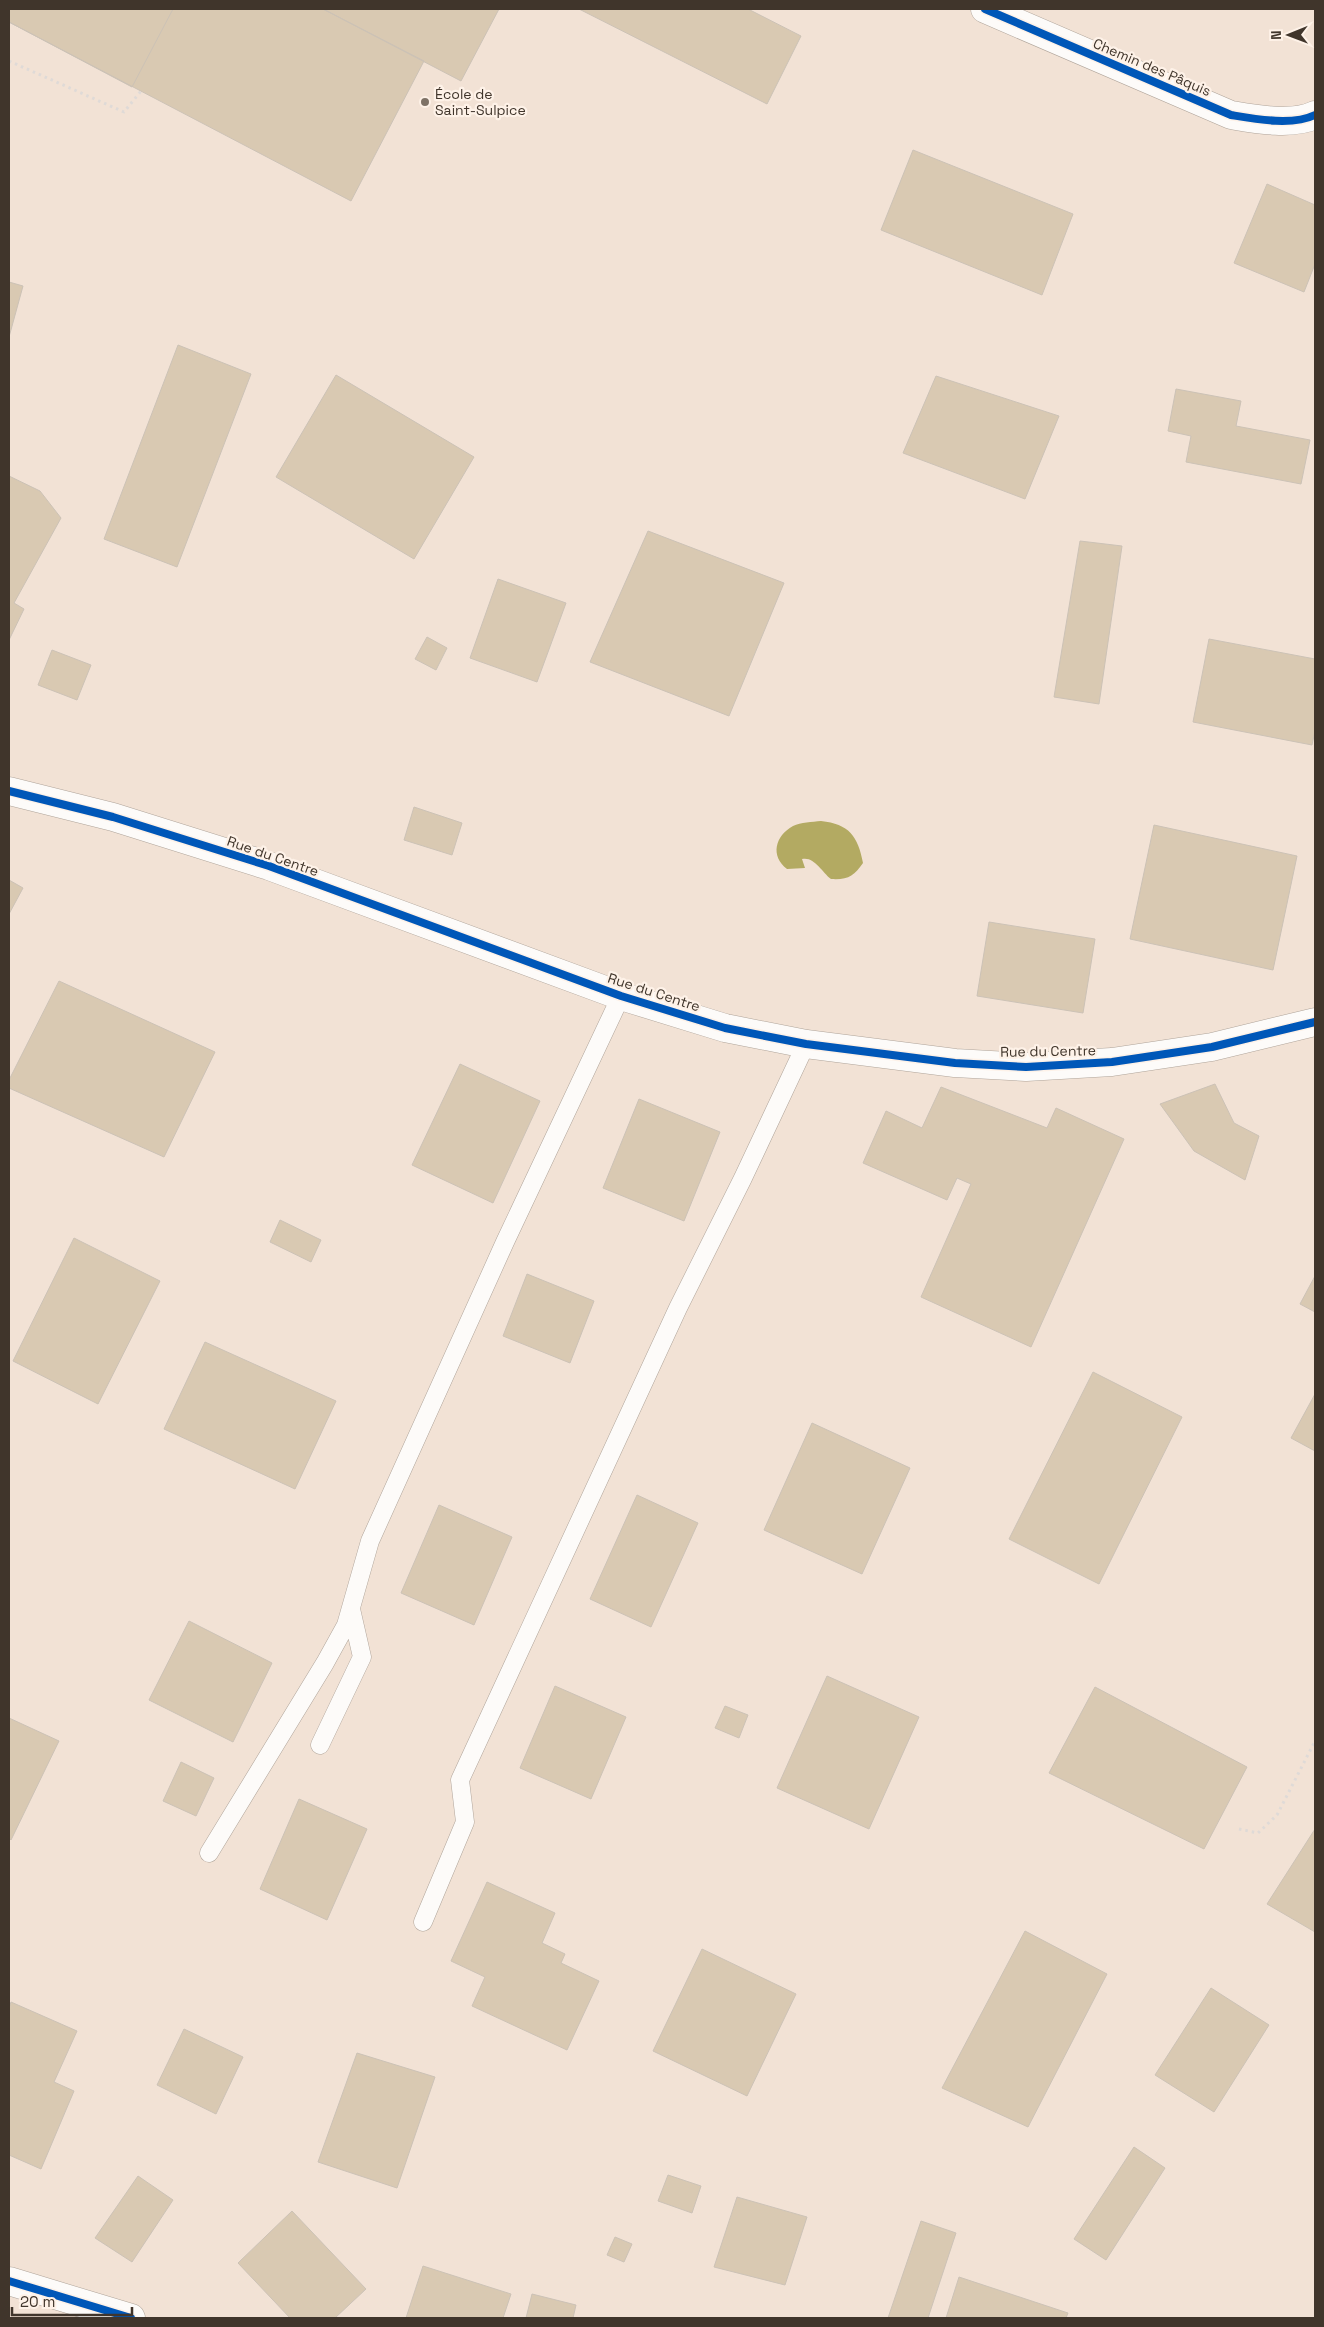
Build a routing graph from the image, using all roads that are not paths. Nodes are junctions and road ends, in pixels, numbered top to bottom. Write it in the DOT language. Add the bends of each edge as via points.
graph roads {
  1 [pos="985,9"];
  2 [pos="1315,114"];
  3 [pos="9,791"];
  4 [pos="621,996"];
  5 [pos="1315,1022"];
  6 [pos="806,1044"];
  7 [pos="351,1608"];
  8 [pos="320,1745"];
  9 [pos="208,1853"];
  10 [pos="424,1922"];
  11 [pos="9,2281"];
  12 [pos="131,2318"];
  1 -- 2 [label="street, Chemin des Pâquis" via="1231,115 1266,120 1308,118"];
  3 -- 4 [label="street, Rue du Centre" via="113,817 269,866"];
  4 -- 6 [label="street, Rue du Centre" via="725,1028"];
  4 -- 7 [label="lane" via="509,1233 370,1541"];
  5 -- 6 [label="street, Rue du Centre" via="1212,1047 1112,1062 1026,1067 955,1063"];
  6 -- 10 [label="lane" via="678,1308 460,1780 465,1822"];
  7 -- 8 [label="lane" via="362,1657"];
  7 -- 9 [label="lane" via="325,1663"];
  11 -- 12 [label="street"];
}
